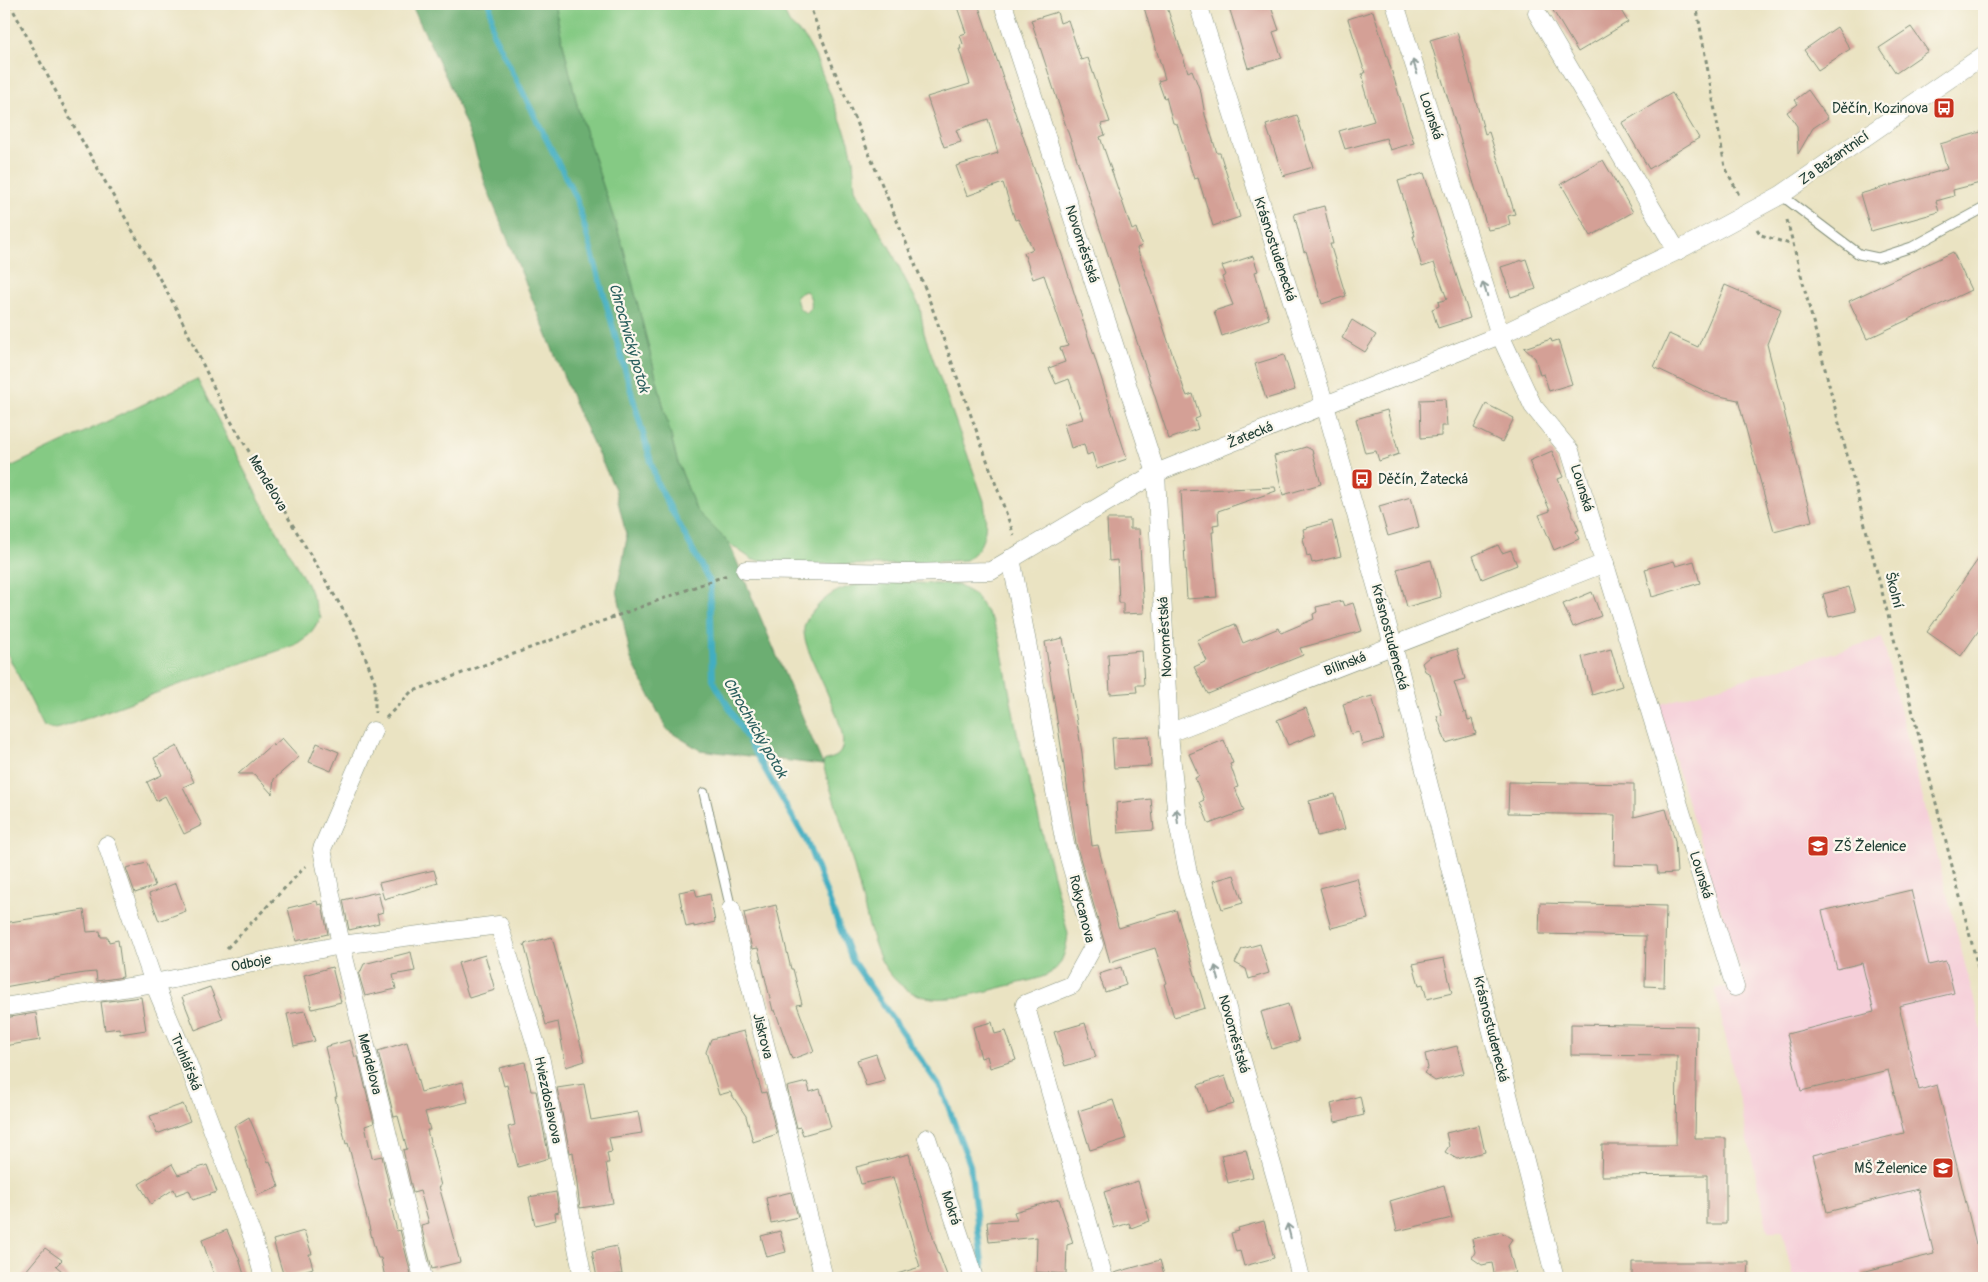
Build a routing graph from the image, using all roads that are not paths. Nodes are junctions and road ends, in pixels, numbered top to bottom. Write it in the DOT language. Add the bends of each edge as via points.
graph roads {
  1 [pos="1003,4"];
  2 [pos="1198,4"];
  3 [pos="1395,4"];
  4 [pos="1537,13"];
  5 [pos="1984,55"];
  6 [pos="1781,195"];
  7 [pos="1984,208"];
  8 [pos="1677,251"];
  9 [pos="1500,335"];
  10 [pos="1325,406"];
  11 [pos="1156,473"];
  12 [pos="1011,558"];
  13 [pos="1605,562"];
  14 [pos="745,570"];
  15 [pos="1393,645"];
  16 [pos="373,731"];
  17 [pos="1170,733"];
  18 [pos="704,793"];
  19 [pos="107,845"];
  20 [pos="731,909"];
  21 [pos="499,925"];
  22 [pos="340,945"];
  23 [pos="154,983"];
  24 [pos="1735,988"];
  25 [pos="4,1006"];
  26 [pos="927,1138"];
  27 [pos="264,1278"];
  28 [pos="423,1278"];
  29 [pos="583,1278"];
  30 [pos="824,1278"];
  31 [pos="974,1278"];
  32 [pos="1104,1278"];
  33 [pos="1300,1278"];
  34 [pos="1554,1278"];
  1 -- 11 [label="street, Novoměstská"];
  2 -- 10 [label="street, Krásnostudenecká"];
  9 -- 3 [label="street, Lounská, one-way"];
  4 -- 8 [label="street"];
  5 -- 6 [label="street, Za Bažantnicí"];
  6 -- 7 [label="lane" via="1859,254 1878,258 1912,247"];
  6 -- 8 [label="street, Za Bažantnicí"];
  8 -- 9 [label="street, Za Bažantnicí"];
  9 -- 10 [label="street, Žatecká"];
  9 -- 13 [label="street, Lounská" via="1533,406 1570,452"];
  10 -- 11 [label="street, Žatecká"];
  10 -- 15 [label="street, Krásnostudenecká"];
  11 -- 12 [label="street, Žatecká"];
  11 -- 17 [label="street, Novoměstská"];
  12 -- 14 [label="street, Žatecká" via="991,571"];
  12 -- 32 [label="street, Rokycanova" via="1065,844 1094,945 1072,985 1025,1004"];
  13 -- 15 [label="street, Bílinská"];
  13 -- 24 [label="street, Lounská"];
  15 -- 17 [label="street, Bílinská"];
  15 -- 34 [label="street, Krásnostudenecká"];
  16 -- 22 [label="street, Mendelova" via="322,849"];
  33 -- 17 [label="street, Novoměstská, one-way" via="1279,1189 1188,873 1177,818"];
  18 -- 20 [label="lane, Jiskrova"];
  19 -- 23 [label="street, Truhlářská"];
  20 -- 30 [label="street, Jiskrova"];
  21 -- 22 [label="street, Odboje"];
  21 -- 29 [label="street, Hviezdoslavova" via="541,1060"];
  22 -- 23 [label="street, Odboje"];
  22 -- 28 [label="street, Mendelova"];
  23 -- 25 [label="street, Odboje"];
  23 -- 27 [label="street, Truhlářská" via="253,1238"];
  26 -- 31 [label="street, Mokrá"];
}
